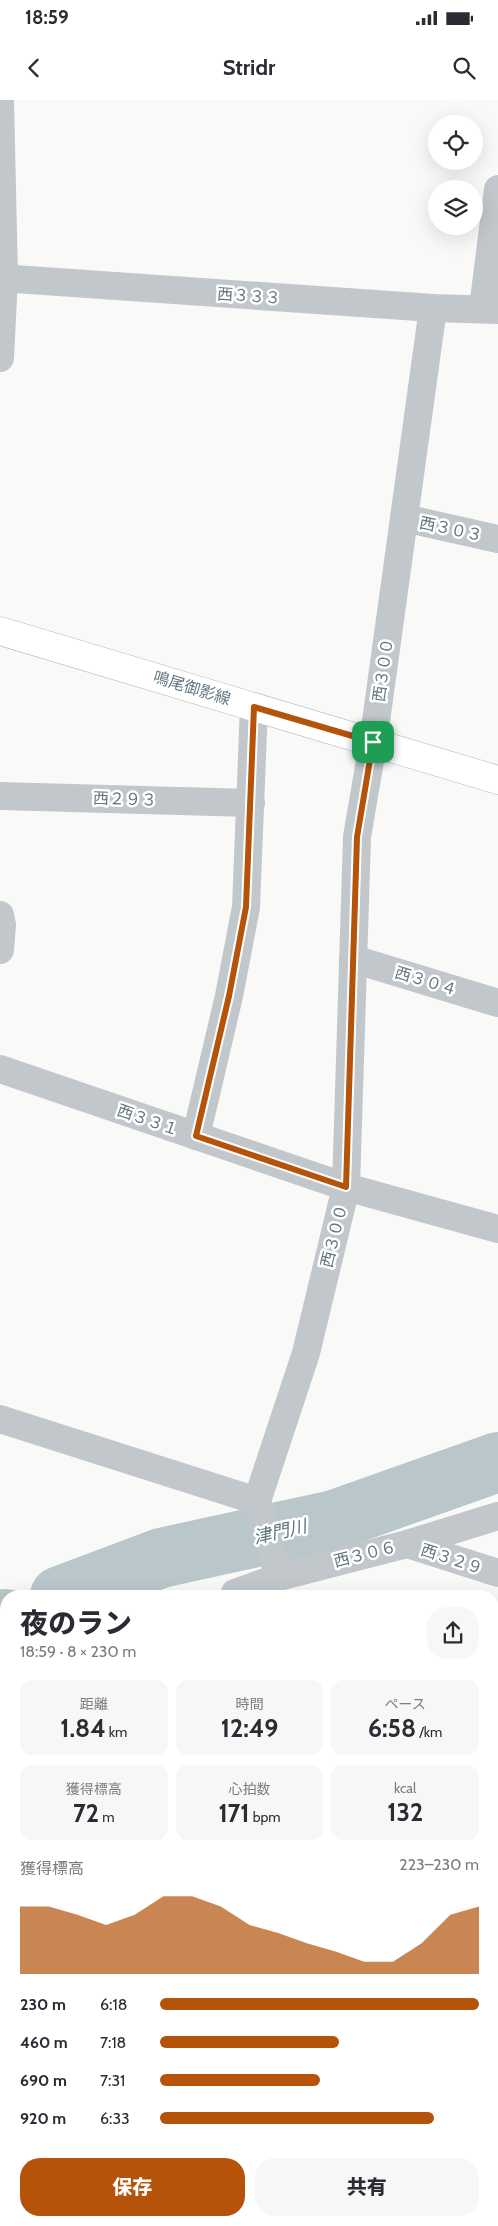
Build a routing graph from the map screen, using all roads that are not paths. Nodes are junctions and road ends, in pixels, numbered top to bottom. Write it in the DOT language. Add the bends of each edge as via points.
graph roads {
  1 [pos="0,100"];
  2 [pos="498,189"];
  3 [pos="2,278"];
  4 [pos="433,308"];
  5 [pos="491,309"];
  6 [pos="0,358"];
  7 [pos="404,518"];
  8 [pos="498,539"];
  9 [pos="0,632"];
  10 [pos="254,707"];
  11 [pos="373,742"];
  12 [pos="498,780"];
  13 [pos="0,796"];
  14 [pos="251,803"];
  15 [pos="0,915"];
  16 [pos="0,950"];
  17 [pos="353,959"];
  18 [pos="498,1003"];
  19 [pos="0,1069"];
  20 [pos="196,1136"];
  21 [pos="346,1187"];
  22 [pos="498,1229"];
  23 [pos="0,1420"];
  24 [pos="257,1501"];
  25 [pos="498,1516"];
  26 [pos="407,1544"];
  27 [pos="498,1574"];
  28 [pos="279,1577"];
  29 [pos="243,1590"];
  1 -- 3 [label="street"];
  2 -- 5 [label="street"];
  3 -- 4 [label="street, 西３３３"];
  3 -- 6 [label="street"];
  4 -- 5 [label="street, 西３３３"];
  4 -- 7 [label="street, 西３００"];
  7 -- 8 [label="street, 西３０３"];
  7 -- 11 [label="street, 西３００"];
  9 -- 10 [label="street, 鳴尾御影線"];
  10 -- 11 [label="street, 鳴尾御影線"];
  10 -- 14 [label="street"];
  11 -- 12 [label="street, 鳴尾御影線"];
  11 -- 17 [label="street, 西３００" via="357,837"];
  13 -- 14 [label="street, 西２９３"];
  14 -- 20 [label="street" via="246,907"];
  15 -- 16 [label="street"];
  17 -- 18 [label="street, 西３０４"];
  17 -- 21 [label="street, 西３００"];
  19 -- 20 [label="street, 西３３１"];
  20 -- 21 [label="street, 西３３１"];
  21 -- 22 [label="street, 西３３１"];
  21 -- 24 [label="street, 西３００" via="306,1353"];
  23 -- 24 [label="street"];
  24 -- 28 [label="street"];
  25 -- 26 [label="street, 西３０６"];
  26 -- 27 [label="street, 西３２９"];
  26 -- 28 [label="street, 西３０６"];
  28 -- 29 [label="street, 西３０６"];
}
